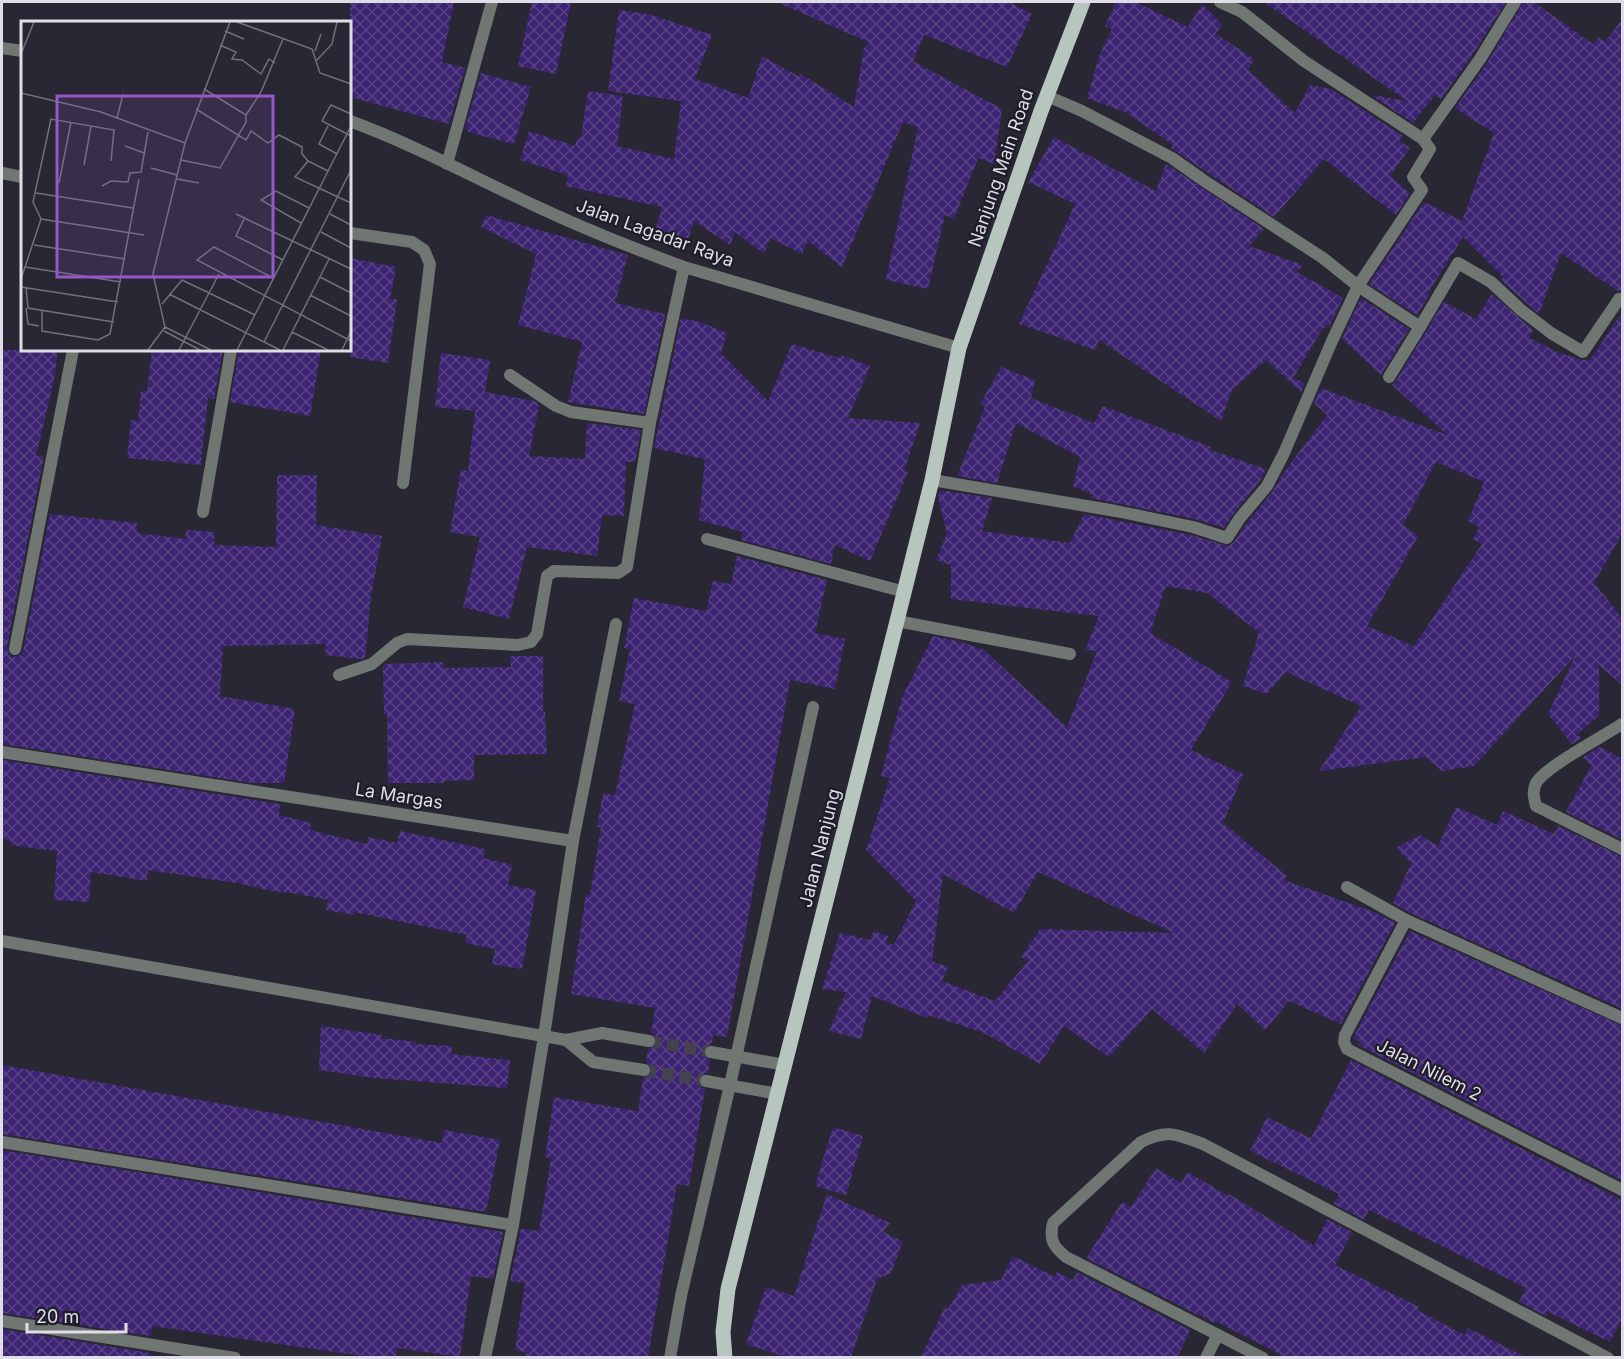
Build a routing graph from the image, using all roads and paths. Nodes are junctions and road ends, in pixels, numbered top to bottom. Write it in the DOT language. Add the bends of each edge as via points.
graph roads {
  1 [pos="492,2"];
  2 [pos="1083,2"];
  3 [pos="1220,2"];
  4 [pos="1515,2"];
  5 [pos="2,48"];
  6 [pos="21,51"];
  7 [pos="1047,96"];
  8 [pos="351,122"];
  9 [pos="1423,139"];
  10 [pos="447,164"];
  11 [pos="2,173"];
  12 [pos="21,177"];
  13 [pos="351,233"];
  14 [pos="684,267"];
  15 [pos="1358,286"];
  16 [pos="1623,301"];
  17 [pos="1420,327"];
  18 [pos="959,348"];
  19 [pos="73,351"];
  20 [pos="231,351"];
  21 [pos="510,375"];
  22 [pos="1389,377"];
  23 [pos="650,423"];
  24 [pos="932,480"];
  25 [pos="403,483"];
  26 [pos="203,512"];
  27 [pos="707,539"];
  28 [pos="904,592"];
  29 [pos="897,621"];
  30 [pos="616,624"];
  31 [pos="15,649"];
  32 [pos="1070,654"];
  33 [pos="339,675"];
  34 [pos="813,707"];
  35 [pos="1623,724"];
  36 [pos="2,752"];
  37 [pos="573,841"];
  38 [pos="1623,849"];
  39 [pos="1347,887"];
  40 [pos="1406,920"];
  41 [pos="2,941"];
  42 [pos="1623,1018"];
  43 [pos="544,1036"];
  44 [pos="567,1040"];
  45 [pos="649,1041"];
  46 [pos="711,1052"];
  47 [pos="736,1057"];
  48 [pos="785,1065"];
  49 [pos="644,1071"];
  50 [pos="706,1082"];
  51 [pos="730,1085"];
  52 [pos="778,1094"];
  53 [pos="2,1142"];
  54 [pos="1623,1190"];
  55 [pos="513,1225"];
  56 [pos="2,1321"];
  57 [pos="1217,1336"];
  58 [pos="235,1358"];
  59 [pos="485,1358"];
  60 [pos="669,1358"];
  61 [pos="724,1358"];
  62 [pos="1206,1358"];
  63 [pos="1263,1358"];
  64 [pos="1608,1358"];
  1 -- 10 [label="street"];
  2 -- 7 [label="main road, Nanjung Main Road"];
  3 -- 9 [label="street" via="1242,12 1304,61"];
  4 -- 9 [label="street"];
  5 -- 6 [label="street"];
  7 -- 15 [label="street" via="1172,158 1323,258"];
  7 -- 18 [label="main road, Nanjung Main Road"];
  8 -- 10 [label="street, Jalan Lagadar Raya"];
  9 -- 15 [label="street" via="1430,149 1413,177 1422,189"];
  10 -- 14 [label="street, Jalan Lagadar Raya" via="597,233"];
  11 -- 12 [label="street"];
  13 -- 25 [label="street" via="412,242 424,250 430,264"];
  14 -- 18 [label="street, Jalan Lagadar Raya"];
  14 -- 23 [label="street"];
  15 -- 17 [label="street"];
  15 -- 24 [label="street" via="1267,486 1227,538 1116,511"];
  16 -- 17 [label="street" via="1619,299 1583,352 1551,333 1491,282 1458,263"];
  17 -- 22 [label="street"];
  18 -- 24 [label="main road, Jalan Nanjung"];
  19 -- 31 [label="street"];
  20 -- 26 [label="street"];
  21 -- 23 [label="street" via="555,406 571,412"];
  23 -- 33 [label="street" via="627,567 618,573 554,571 547,576 537,634 531,642 518,645 407,639 372,664"];
  24 -- 28 [label="main road, Jalan Nanjung"];
  27 -- 28 [label="street"];
  28 -- 29 [label="main road, Jalan Nanjung"];
  29 -- 32 [label="street"];
  29 -- 48 [label="main road, Jalan Nanjung"];
  30 -- 37 [label="street"];
  34 -- 47 [label="street"];
  35 -- 38 [label="street" via="1547,771 1536,782 1533,794 1536,806"];
  36 -- 37 [label="street, La Margas"];
  37 -- 43 [label="street"];
  39 -- 40 [label="street"];
  40 -- 42 [label="street"];
  40 -- 54 [label="street, Jalan Nilem 2" via="1345,1035 1347,1048"];
  41 -- 43 [label="street"];
  43 -- 44 [label="street"];
  43 -- 55 [label="street"];
  44 -- 45 [label="street" via="602,1033"];
  44 -- 49 [label="street" via="593,1062"];
  46 -- 47 [label="street"];
  47 -- 48 [label="street"];
  47 -- 51 [label="street"];
  48 -- 52 [label="main road, Jalan Nanjung"];
  50 -- 51 [label="street"];
  51 -- 52 [label="street"];
  51 -- 60 [label="street"];
  52 -- 61 [label="main road, Jalan Nanjung" via="728,1288"];
  53 -- 55 [label="street"];
  55 -- 59 [label="street"];
  56 -- 58 [label="street"];
  57 -- 62 [label="street"];
  57 -- 63 [label="street"];
  57 -- 64 [label="street" via="1066,1257 1053,1246 1053,1223 1141,1142 1158,1134 1177,1134 1203,1144"];
}
